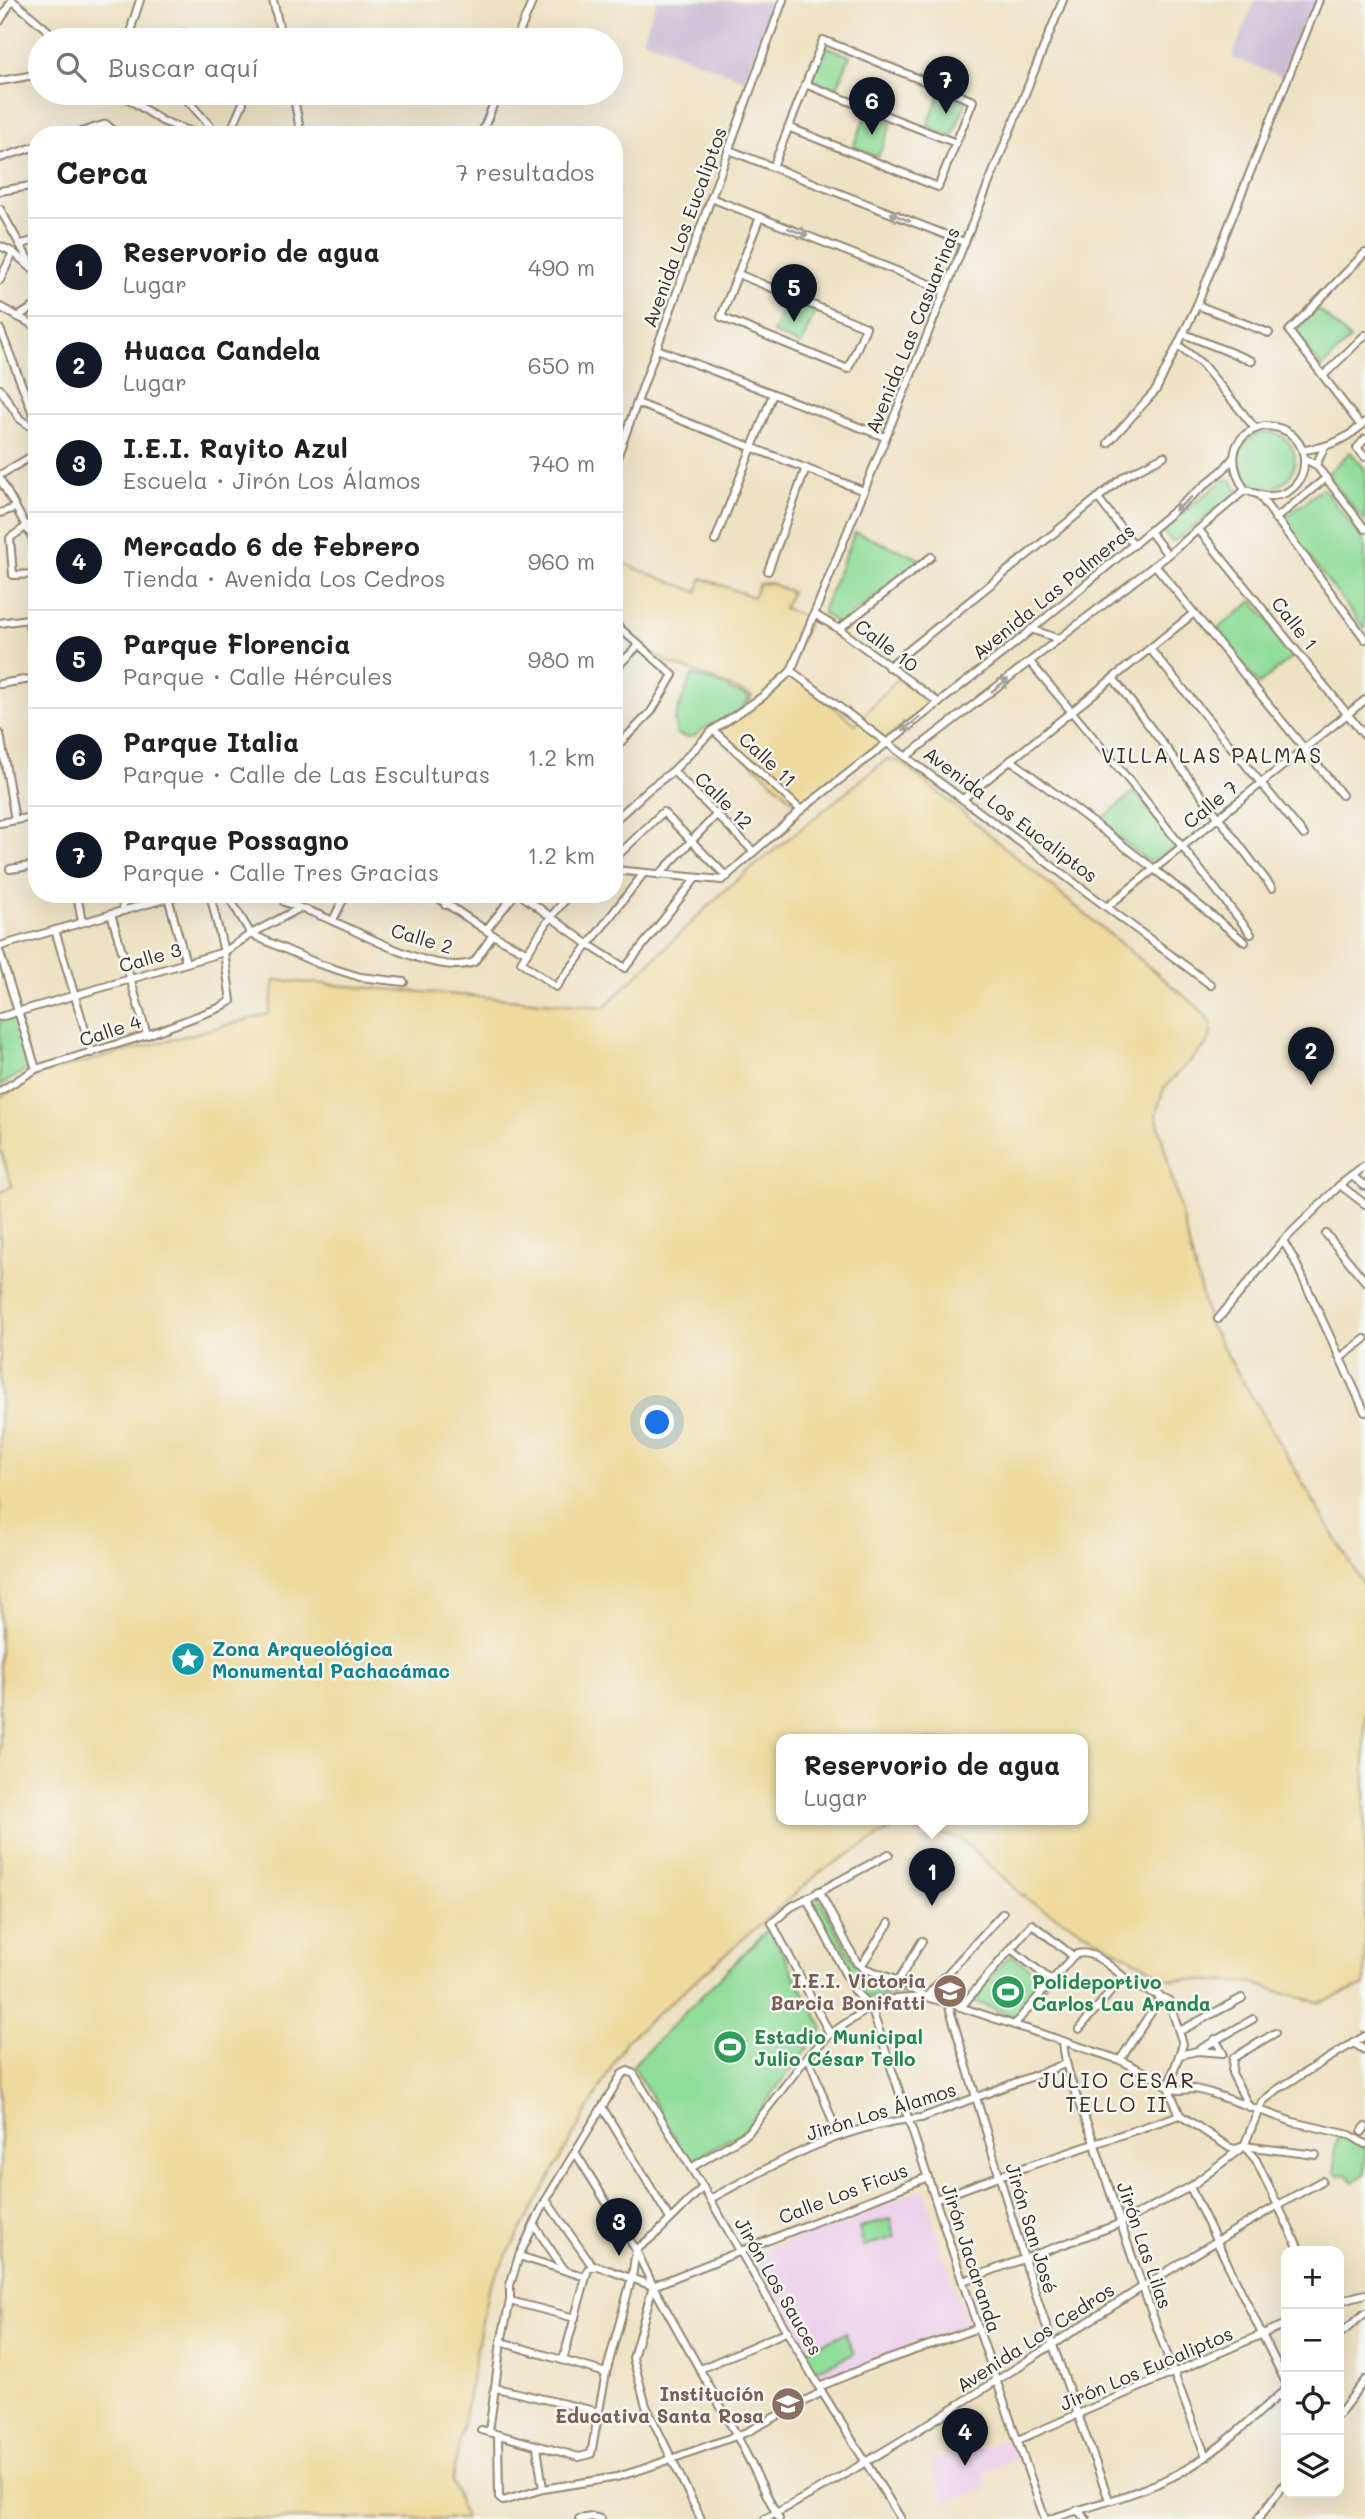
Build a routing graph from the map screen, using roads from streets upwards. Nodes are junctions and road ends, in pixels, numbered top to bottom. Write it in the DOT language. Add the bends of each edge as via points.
graph roads {
  1 [pos="12,0"];
  2 [pos="140,0"];
  3 [pos="273,0"];
  4 [pos="533,0"];
  5 [pos="783,0"];
  6 [pos="1063,0"];
  7 [pos="1319,0"];
  8 [pos="0,21"];
  9 [pos="45,28"];
  10 [pos="132,28"];
  11 [pos="279,28"];
  12 [pos="521,28"];
  13 [pos="28,76"];
  14 [pos="0,81"];
  15 [pos="805,84"];
  16 [pos="139,105"];
  17 [pos="192,105"];
  18 [pos="242,105"];
  19 [pos="295,105"];
  20 [pos="493,105"];
  21 [pos="176,126"];
  22 [pos="210,126"];
  23 [pos="233,126"];
  24 [pos="299,126"];
  25 [pos="485,126"];
  26 [pos="788,127"];
  27 [pos="956,143"];
  28 [pos="28,149"];
  29 [pos="729,150"];
  30 [pos="0,158"];
  31 [pos="773,167"];
  32 [pos="28,186"];
  33 [pos="0,191"];
  34 [pos="711,198"];
  35 [pos="0,209"];
  36 [pos="760,217"];
  37 [pos="28,242"];
  38 [pos="964,242"];
  39 [pos="21,244"];
  40 [pos="0,246"];
  41 [pos="13,253"];
  42 [pos="1365,253"];
  43 [pos="28,261"];
  44 [pos="28,266"];
  45 [pos="738,274"];
  46 [pos="0,280"];
  47 [pos="945,290"];
  48 [pos="1198,305"];
  49 [pos="0,307"];
  50 [pos="28,310"];
  51 [pos="17,317"];
  52 [pos="28,322"];
  53 [pos="0,329"];
  54 [pos="1269,333"];
  55 [pos="1184,334"];
  56 [pos="1365,335"];
  57 [pos="1178,345"];
  58 [pos="657,349"];
  59 [pos="1252,361"];
  60 [pos="1324,375"];
  61 [pos="0,389"];
  62 [pos="772,394"];
  63 [pos="28,401"];
  64 [pos="637,403"];
  65 [pos="28,424"];
  66 [pos="1363,424"];
  67 [pos="1255,428"];
  68 [pos="886,437"];
  69 [pos="1365,439"];
  70 [pos="623,441"];
  71 [pos="1108,443"];
  72 [pos="751,447"];
  73 [pos="1324,448"];
  74 [pos="1303,450"];
  75 [pos="1164,456"];
  76 [pos="1365,457"];
  77 [pos="1233,458"];
  78 [pos="28,459"];
  79 [pos="1305,459"];
  80 [pos="1316,466"];
  81 [pos="806,468"];
  82 [pos="0,477"];
  83 [pos="1326,478"];
  84 [pos="1245,490"];
  85 [pos="864,491"];
  86 [pos="1259,495"];
  87 [pos="1097,498"];
  88 [pos="15,508"];
  89 [pos="0,513"];
  90 [pos="1275,519"];
  91 [pos="28,524"];
  92 [pos="25,526"];
  93 [pos="1365,529"];
  94 [pos="1199,530"];
  95 [pos="28,531"];
  96 [pos="1150,532"];
  97 [pos="715,541"];
  98 [pos="1134,545"];
  99 [pos="1168,555"];
  100 [pos="932,556"];
  101 [pos="1154,565"];
  102 [pos="768,571"];
  103 [pos="28,574"];
  104 [pos="1194,613"];
  105 [pos="814,614"];
  106 [pos="27,618"];
  107 [pos="0,623"];
  108 [pos="28,623"];
  109 [pos="839,629"];
  110 [pos="1031,629"];
  111 [pos="623,631"];
  112 [pos="1059,639"];
  113 [pos="1365,639"];
  114 [pos="639,646"];
  115 [pos="1150,649"];
  116 [pos="623,661"];
  117 [pos="1030,662"];
  118 [pos="888,667"];
  119 [pos="791,671"];
  120 [pos="1113,678"];
  121 [pos="28,679"];
  122 [pos="0,684"];
  123 [pos="1365,700"];
  124 [pos="939,703"];
  125 [pos="1071,712"];
  126 [pos="1348,714"];
  127 [pos="713,730"];
  128 [pos="0,734"];
  129 [pos="1365,736"];
  130 [pos="623,740"];
  131 [pos="888,741"];
  132 [pos="1304,749"];
  133 [pos="907,756"];
  134 [pos="1011,760"];
  135 [pos="673,771"];
  136 [pos="1260,784"];
  137 [pos="1342,795"];
  138 [pos="964,798"];
  139 [pos="801,810"];
  140 [pos="623,813"];
  141 [pos="717,814"];
  142 [pos="1220,817"];
  143 [pos="28,818"];
  144 [pos="15,820"];
  145 [pos="0,823"];
  146 [pos="1304,835"];
  147 [pos="692,840"];
  148 [pos="1182,847"];
  149 [pos="623,850"];
  150 [pos="753,851"];
  151 [pos="28,866"];
  152 [pos="9,869"];
  153 [pos="1154,869"];
  154 [pos="623,871"];
  155 [pos="643,874"];
  156 [pos="659,875"];
  157 [pos="696,878"];
  158 [pos="725,878"];
  159 [pos="1272,888"];
  160 [pos="623,901"];
  161 [pos="79,903"];
  162 [pos="122,903"];
  163 [pos="147,903"];
  164 [pos="170,903"];
  165 [pos="212,903"];
  166 [pos="232,903"];
  167 [pos="287,903"];
  168 [pos="341,903"];
  169 [pos="443,903"];
  170 [pos="509,903"];
  171 [pos="529,903"];
  172 [pos="562,903"];
  173 [pos="621,903"];
  174 [pos="445,905"];
  175 [pos="1108,906"];
  176 [pos="300,908"];
  177 [pos="124,911"];
  178 [pos="111,914"];
  179 [pos="550,918"];
  180 [pos="332,920"];
  181 [pos="82,922"];
  182 [pos="55,930"];
  183 [pos="486,930"];
  184 [pos="251,934"];
  185 [pos="1251,934"];
  186 [pos="493,935"];
  187 [pos="1245,942"];
  188 [pos="0,946"];
  189 [pos="589,946"];
  190 [pos="224,952"];
  191 [pos="526,952"];
  192 [pos="0,953"];
  193 [pos="186,963"];
  194 [pos="130,979"];
  195 [pos="404,982"];
  196 [pos="1211,985"];
  197 [pos="75,995"];
  198 [pos="18,1012"];
  199 [pos="0,1017"];
  200 [pos="147,1035"];
  201 [pos="92,1053"];
  202 [pos="36,1069"];
  203 [pos="0,1091"];
  204 [pos="1365,1166"];
  205 [pos="1352,1176"];
  206 [pos="1340,1185"];
  207 [pos="1365,1186"];
  208 [pos="1365,1204"];
  209 [pos="1326,1234"];
  210 [pos="1283,1241"];
  211 [pos="1365,1281"];
  212 [pos="1218,1319"];
  213 [pos="1365,1339"];
  214 [pos="1340,1358"];
  215 [pos="1365,1412"];
  216 [pos="889,1854"];
  217 [pos="819,1891"];
  218 [pos="807,1899"];
  219 [pos="1003,1913"];
  220 [pos="889,1923"];
  221 [pos="922,1941"];
  222 [pos="1011,1949"];
  223 [pos="1073,1956"];
  224 [pos="861,1966"];
  225 [pos="1123,1976"];
  226 [pos="898,1981"];
  227 [pos="1052,1981"];
  228 [pos="926,1997"];
  229 [pos="1161,1997"];
  230 [pos="1242,1997"];
  231 [pos="948,2003"];
  232 [pos="871,2007"];
  233 [pos="961,2007"];
  234 [pos="1253,2019"];
  235 [pos="1014,2025"];
  236 [pos="1079,2029"];
  237 [pos="1180,2031"];
  238 [pos="1275,2033"];
  239 [pos="830,2034"];
  240 [pos="1365,2036"];
  241 [pos="1215,2039"];
  242 [pos="1063,2041"];
  243 [pos="1353,2043"];
  244 [pos="1365,2050"];
  245 [pos="1197,2051"];
  246 [pos="1180,2055"];
  247 [pos="808,2056"];
  248 [pos="1120,2060"];
  249 [pos="1065,2064"];
  250 [pos="1167,2087"];
  251 [pos="976,2099"];
  252 [pos="602,2107"];
  253 [pos="1249,2107"];
  254 [pos="1258,2111"];
  255 [pos="1180,2115"];
  256 [pos="909,2118"];
  257 [pos="838,2136"];
  258 [pos="1365,2144"];
  259 [pos="1094,2145"];
  260 [pos="1244,2146"];
  261 [pos="575,2152"];
  262 [pos="1317,2155"];
  263 [pos="691,2168"];
  264 [pos="999,2176"];
  265 [pos="928,2177"];
  266 [pos="1322,2181"];
  267 [pos="703,2187"];
  268 [pos="1190,2187"];
  269 [pos="710,2199"];
  270 [pos="936,2199"];
  271 [pos="546,2200"];
  272 [pos="1278,2205"];
  273 [pos="670,2219"];
  274 [pos="1119,2224"];
  275 [pos="534,2225"];
  276 [pos="1218,2242"];
  277 [pos="1298,2246"];
  278 [pos="636,2250"];
  279 [pos="740,2250"];
  280 [pos="519,2256"];
  281 [pos="1024,2259"];
  282 [pos="593,2267"];
  283 [pos="564,2269"];
  284 [pos="586,2277"];
  285 [pos="632,2277"];
  286 [pos="962,2281"];
  287 [pos="653,2286"];
  288 [pos="1143,2287"];
  289 [pos="1365,2294"];
  290 [pos="1344,2300"];
  291 [pos="510,2301"];
  292 [pos="1365,2313"];
  293 [pos="575,2318"];
  294 [pos="1281,2326"];
  295 [pos="978,2328"];
  296 [pos="788,2331"];
  297 [pos="1344,2331"];
  298 [pos="1263,2335"];
  299 [pos="501,2342"];
  300 [pos="1052,2343"];
  301 [pos="563,2360"];
  302 [pos="700,2369"];
  303 [pos="606,2373"];
  304 [pos="1173,2373"];
  305 [pos="1281,2373"];
  306 [pos="996,2379"];
  307 [pos="1365,2380"];
  308 [pos="496,2388"];
  309 [pos="820,2390"];
  310 [pos="1281,2393"];
  311 [pos="1344,2407"];
  312 [pos="599,2412"];
  313 [pos="1078,2414"];
  314 [pos="736,2434"];
  315 [pos="498,2435"];
  316 [pos="1018,2440"];
  317 [pos="537,2447"];
  318 [pos="1206,2457"];
  319 [pos="673,2458"];
  320 [pos="865,2462"];
  321 [pos="543,2489"];
  322 [pos="1281,2489"];
  323 [pos="1109,2500"];
  324 [pos="1077,2510"];
  325 [pos="778,2516"];
  326 [pos="579,2519"];
  327 [pos="601,2519"];
  328 [pos="701,2519"];
  329 [pos="765,2519"];
  330 [pos="901,2519"];
  331 [pos="1047,2519"];
  332 [pos="1086,2519"];
  333 [pos="1258,2519"];
  1 -- 8 [label="street"];
  1 -- 9 [label="street"];
  2 -- 10 [label="street"];
  3 -- 11 [label="street"];
  4 -- 12 [label="street"];
  5 -- 29 [label="street, Avenida Los Eucaliptos"];
  6 -- 38 [label="street, Avenida Las Casuarinas"];
  7 -- 48 [label="street"];
  13 -- 14 [label="street"];
  15 -- 26 [label="street"];
  15 -- 27 [label="street"];
  15 -- 27 [label="street" via="822,40 974,102"];
  16 -- 21 [label="street"];
  17 -- 22 [label="street"];
  18 -- 23 [label="street"];
  19 -- 24 [label="street"];
  20 -- 25 [label="street"];
  26 -- 27 [label="street" via="938,187"];
  26 -- 31 [label="street"];
  28 -- 30 [label="street"];
  29 -- 31 [label="street"];
  29 -- 34 [label="street, Avenida Los Eucaliptos"];
  38 -- 31 [label="street, one-way"];
  32 -- 33 [label="street"];
  34 -- 36 [label="street"];
  34 -- 58 [label="street, Avenida Los Eucaliptos"];
  35 -- 39 [label="street"];
  36 -- 45 [label="street"];
  36 -- 47 [label="street, one-way"];
  37 -- 39 [label="street"];
  38 -- 47 [label="street, Avenida Las Casuarinas"];
  39 -- 43 [label="street"];
  40 -- 41 [label="street"];
  41 -- 44 [label="street"];
  41 -- 46 [label="street"];
  42 -- 60 [label="street" via="1289,331"];
  45 -- 45 [label="street" via="721,317 848,369 866,327"];
  47 -- 68 [label="street, Avenida Las Casuarinas"];
  48 -- 54 [label="street"];
  48 -- 55 [label="street"];
  49 -- 51 [label="street"];
  50 -- 51 [label="street"];
  51 -- 52 [label="street"];
  53 -- 63 [label="street"];
  55 -- 57 [label="street"];
  55 -- 59 [label="street"];
  56 -- 60 [label="street"];
  57 -- 67 [label="street" via="1202,364"];
  57 -- 71 [label="street" via="1156,390"];
  58 -- 62 [label="street"];
  58 -- 64 [label="street, Avenida Los Eucaliptos"];
  60 -- 66 [label="street"];
  61 -- 65 [label="street"];
  62 -- 68 [label="street"];
  62 -- 72 [label="street"];
  64 -- 70 [label="street, Avenida Los Eucaliptos"];
  64 -- 72 [label="street"];
  66 -- 73 [label="street"];
  67 -- 74 [label="street" via="1283,429"];
  67 -- 77 [label="street" via="1240,440"];
  68 -- 85 [label="street, Avenida Las Casuarinas"];
  69 -- 76 [label="street" via="1357,448"];
  72 -- 81 [label="street"];
  72 -- 97 [label="street"];
  73 -- 74 [label="street"];
  73 -- 80 [label="street"];
  74 -- 79 [label="street"];
  75 -- 87 [label="street" via="1125,475"];
  77 -- 84 [label="street"];
  77 -- 96 [label="street, Avenida Las Palmeras, one-way"];
  78 -- 82 [label="street"];
  79 -- 80 [label="street"];
  79 -- 86 [label="street" via="1295,486 1278,495"];
  80 -- 83 [label="street"];
  81 -- 85 [label="street"];
  81 -- 102 [label="street"];
  82 -- 88 [label="street"];
  83 -- 90 [label="street"];
  83 -- 93 [label="street"];
  84 -- 86 [label="street"];
  84 -- 94 [label="street, Avenida Las Palmeras"];
  85 -- 105 [label="street, Avenida Las Casuarinas"];
  86 -- 90 [label="street"];
  87 -- 98 [label="street"];
  87 -- 118 [label="street"];
  88 -- 89 [label="street"];
  88 -- 92 [label="street"];
  90 -- 113 [label="street"];
  91 -- 92 [label="street"];
  92 -- 95 [label="street"];
  92 -- 103 [label="street" via="9,538 13,575"];
  94 -- 99 [label="street, Avenida Las Palmeras"];
  94 -- 126 [label="street, Calle 1"];
  96 -- 98 [label="street, Avenida Las Palmeras"];
  96 -- 99 [label="street"];
  98 -- 110 [label="street, Avenida Las Palmeras"];
  99 -- 101 [label="street, Avenida Las Palmeras"];
  100 -- 109 [label="street"];
  101 -- 104 [label="street"];
  101 -- 112 [label="street, Avenida Las Palmeras"];
  104 -- 115 [label="street"];
  104 -- 132 [label="street"];
  105 -- 109 [label="street, Calle 10"];
  105 -- 119 [label="street, Avenida Las Casuarinas"];
  106 -- 107 [label="street"];
  106 -- 108 [label="street"];
  109 -- 118 [label="street, Calle 10"];
  110 -- 112 [label="street"];
  110 -- 124 [label="street, Avenida Las Palmeras"];
  111 -- 114 [label="street"];
  112 -- 117 [label="street, Avenida Las Palmeras"];
  114 -- 116 [label="street"];
  114 -- 130 [label="street" via="673,675 651,712"];
  115 -- 120 [label="street"];
  115 -- 136 [label="street"];
  117 -- 125 [label="street"];
  133 -- 117 [label="street, Avenida Las Palmeras, one-way"];
  118 -- 124 [label="street, Calle 10"];
  119 -- 127 [label="street"];
  119 -- 131 [label="street, Avenida Los Eucaliptos"];
  120 -- 125 [label="street"];
  120 -- 142 [label="street"];
  121 -- 122 [label="street"];
  123 -- 126 [label="street, Calle 7"];
  124 -- 131 [label="street, Avenida Las Palmeras, one-way"];
  125 -- 134 [label="street"];
  125 -- 148 [label="street"];
  126 -- 129 [label="street, Calle 1"];
  126 -- 132 [label="street, Calle 7"];
  127 -- 135 [label="street"];
  127 -- 139 [label="street, Calle 11"];
  128 -- 144 [label="street"];
  131 -- 133 [label="street, Avenida Los Eucaliptos"];
  131 -- 139 [label="street, Avenida Las Palmeras"];
  132 -- 136 [label="street, Calle 7"];
  132 -- 137 [label="street"];
  133 -- 138 [label="street, Avenida Los Eucaliptos"];
  134 -- 138 [label="street"];
  134 -- 153 [label="street"];
  135 -- 140 [label="street"];
  135 -- 141 [label="street, Calle 12"];
  136 -- 142 [label="street, Calle 7"];
  136 -- 146 [label="street"];
  138 -- 175 [label="street, Avenida Los Eucaliptos"];
  139 -- 150 [label="street, Avenida Las Palmeras"];
  141 -- 147 [label="street"];
  141 -- 150 [label="street, Calle 12"];
  142 -- 148 [label="street, Calle 7"];
  142 -- 159 [label="street"];
  143 -- 144 [label="street"];
  144 -- 145 [label="street"];
  147 -- 149 [label="street" via="663,812"];
  147 -- 156 [label="street"];
  147 -- 158 [label="street"];
  148 -- 153 [label="street, Calle 7"];
  148 -- 185 [label="street"];
  150 -- 158 [label="street, Avenida Las Palmeras"];
  151 -- 152 [label="street"];
  153 -- 175 [label="street, Calle 7"];
  153 -- 187 [label="street"];
  154 -- 155 [label="street"];
  155 -- 156 [label="street"];
  155 -- 160 [label="street"];
  156 -- 157 [label="street"];
  157 -- 158 [label="street"];
  157 -- 189 [label="street" via="625,968"];
  161 -- 181 [label="street"];
  162 -- 177 [label="street"];
  163 -- 177 [label="street"];
  164 -- 193 [label="street"];
  165 -- 190 [label="street"];
  166 -- 184 [label="street"];
  167 -- 176 [label="street, Calle 2"];
  168 -- 180 [label="street"];
  169 -- 174 [label="street"];
  170 -- 183 [label="street"];
  171 -- 179 [label="street"];
  172 -- 179 [label="street"];
  173 -- 189 [label="street"];
  174 -- 183 [label="street"];
  175 -- 196 [label="street, Avenida Los Eucaliptos"];
  176 -- 180 [label="street, Calle 2"];
  176 -- 184 [label="street, Calle 3"];
  177 -- 178 [label="street"];
  178 -- 181 [label="street"];
  178 -- 194 [label="street"];
  179 -- 189 [label="street"];
  179 -- 191 [label="street"];
  180 -- 186 [label="street, Calle 2" via="374,940 454,966 474,962"];
  181 -- 182 [label="street"];
  182 -- 188 [label="street"];
  182 -- 197 [label="street"];
  183 -- 186 [label="street"];
  184 -- 190 [label="street, Calle 3"];
  184 -- 195 [label="street" via="360,977"];
  186 -- 191 [label="street"];
  189 -- 191 [label="street" via="556,988 521,962"];
  190 -- 193 [label="street, Calle 3"];
  190 -- 200 [label="street, Calle 4" via="231,1000"];
  192 -- 198 [label="street"];
  193 -- 194 [label="street, Calle 3"];
  194 -- 197 [label="street, Calle 3"];
  194 -- 200 [label="street"];
  197 -- 198 [label="street, Calle 3"];
  197 -- 201 [label="street"];
  198 -- 199 [label="street, Calle 3"];
  198 -- 202 [label="street"];
  200 -- 201 [label="street, Calle 4"];
  201 -- 202 [label="street, Calle 4"];
  202 -- 203 [label="street, Calle 4"];
  204 -- 205 [label="street"];
  205 -- 206 [label="street"];
  205 -- 207 [label="street"];
  206 -- 208 [label="street"];
  206 -- 210 [label="street"];
  209 -- 211 [label="street"];
  210 -- 212 [label="street"];
  210 -- 214 [label="street"];
  213 -- 214 [label="street"];
  214 -- 215 [label="street"];
  216 -- 217 [label="street"];
  217 -- 218 [label="street"];
  217 -- 224 [label="street"];
  218 -- 232 [label="street" via="854,1992"];
  218 -- 239 [label="street" via="772,1923"];
  219 -- 228 [label="street"];
  220 -- 224 [label="street"];
  221 -- 226 [label="street"];
  222 -- 223 [label="street" via="1032,1924"];
  222 -- 227 [label="street"];
  222 -- 233 [label="street"];
  223 -- 225 [label="street" via="1088,1953"];
  223 -- 227 [label="street"];
  224 -- 226 [label="street"];
  225 -- 229 [label="street"];
  225 -- 236 [label="street"];
  226 -- 228 [label="street"];
  227 -- 235 [label="street"];
  228 -- 231 [label="street"];
  228 -- 232 [label="street" via="881,2000"];
  229 -- 237 [label="street" via="1169,2001"];
  229 -- 248 [label="street"];
  230 -- 237 [label="street"];
  231 -- 233 [label="street"];
  231 -- 251 [label="street, Jirón San José"];
  232 -- 239 [label="street"];
  232 -- 256 [label="street, Jirón Jacaranda"];
  233 -- 235 [label="street"];
  234 -- 241 [label="street"];
  235 -- 242 [label="street"];
  237 -- 246 [label="street"];
  238 -- 253 [label="street" via="1233,2058 1232,2073"];
  239 -- 247 [label="street"];
  240 -- 243 [label="street"];
  241 -- 245 [label="street"];
  241 -- 245 [label="street" via="1223,2053"];
  242 -- 248 [label="street"];
  242 -- 249 [label="street, Jirón Las Lilas"];
  243 -- 244 [label="street"];
  243 -- 254 [label="street" via="1278,2089"];
  245 -- 246 [label="street"];
  246 -- 250 [label="street"];
  247 -- 257 [label="street"];
  247 -- 263 [label="street" via="748,2133"];
  248 -- 250 [label="street"];
  249 -- 251 [label="street, Jirón Los Álamos"];
  249 -- 259 [label="street, Jirón Las Lilas"];
  250 -- 253 [label="street" via="1195,2089"];
  250 -- 255 [label="street"];
  251 -- 256 [label="street, Jirón Los Álamos"];
  251 -- 264 [label="street, Jirón San José"];
  252 -- 261 [label="street"];
  252 -- 263 [label="street, Jirón Los Sauces" via="622,2074 634,2074"];
  252 -- 273 [label="street"];
  253 -- 254 [label="street"];
  254 -- 258 [label="street" via="1350,2135"];
  254 -- 260 [label="street"];
  255 -- 259 [label="street"];
  255 -- 260 [label="street" via="1230,2148"];
  256 -- 257 [label="street, Jirón Los Álamos"];
  256 -- 265 [label="street, Jirón Jacaranda"];
  257 -- 269 [label="street, Jirón Los Álamos"];
  259 -- 264 [label="street"];
  259 -- 274 [label="street, Jirón Las Lilas"];
  260 -- 262 [label="street"];
  260 -- 268 [label="street"];
  260 -- 272 [label="street"];
  261 -- 271 [label="street"];
  261 -- 278 [label="street"];
  263 -- 267 [label="street, Jirón Los Sauces"];
  264 -- 270 [label="street"];
  264 -- 281 [label="street, Jirón San José"];
  265 -- 270 [label="street, Jirón Jacaranda"];
  265 -- 279 [label="street, Calle Los Ficus"];
  266 -- 272 [label="street, Avenida Los Cedros"];
  267 -- 269 [label="street, Jirón Los Sauces"];
  267 -- 273 [label="street"];
  268 -- 274 [label="street"];
  268 -- 276 [label="street"];
  269 -- 279 [label="street, Jirón Los Sauces"];
  270 -- 286 [label="street, Jirón Jacaranda"];
  271 -- 275 [label="street"];
  271 -- 282 [label="street"];
  272 -- 276 [label="street, Avenida Los Cedros"];
  272 -- 277 [label="street"];
  273 -- 278 [label="street"];
  274 -- 281 [label="street"];
  274 -- 288 [label="street, Jirón Las Lilas"];
  275 -- 280 [label="street"];
  275 -- 283 [label="street"];
  276 -- 288 [label="street, Avenida Los Cedros"];
  276 -- 298 [label="street"];
  278 -- 285 [label="street"];
  278 -- 287 [label="street"];
  279 -- 287 [label="street, Calle Los Ficus"];
  279 -- 296 [label="street, Jirón Los Sauces"];
  280 -- 283 [label="street"];
  280 -- 291 [label="street"];
  281 -- 286 [label="street"];
  281 -- 300 [label="street, Jirón San José"];
  282 -- 284 [label="street"];
  282 -- 285 [label="street"];
  283 -- 284 [label="street"];
  284 -- 293 [label="street"];
  285 -- 287 [label="street"];
  285 -- 303 [label="street"];
  286 -- 295 [label="street, Jirón Jacaranda"];
  287 -- 302 [label="street"];
  287 -- 319 [label="street" via="633,2358 646,2406"];
  288 -- 300 [label="street, Avenida Los Cedros"];
  288 -- 304 [label="street, Jirón Las Lilas"];
  289 -- 290 [label="street"];
  291 -- 293 [label="street"];
  291 -- 299 [label="street"];
  292 -- 297 [label="street"];
  293 -- 301 [label="street"];
  294 -- 298 [label="street, Jirón Los Eucaliptos"];
  295 -- 306 [label="street, Jirón Jacaranda"];
  295 -- 309 [label="street" via="872,2365"];
  296 -- 302 [label="street"];
  296 -- 309 [label="street, Jirón Los Sauces"];
  298 -- 304 [label="street, Jirón Los Eucaliptos"];
  298 -- 305 [label="street"];
  299 -- 301 [label="street"];
  299 -- 308 [label="street"];
  300 -- 306 [label="street, Avenida Los Cedros"];
  300 -- 313 [label="street, Jirón San José"];
  301 -- 303 [label="street"];
  302 -- 314 [label="street"];
  303 -- 312 [label="street"];
  304 -- 313 [label="street, Jirón Los Eucaliptos"];
  304 -- 318 [label="street, Jirón Las Lilas"];
  306 -- 316 [label="street, Jirón Jacaranda"];
  306 -- 320 [label="street, Avenida Los Cedros"];
  307 -- 311 [label="street"];
  308 -- 312 [label="street"];
  308 -- 315 [label="street" via="485,2431"];
  309 -- 314 [label="street"];
  309 -- 320 [label="street, Jirón Los Sauces"];
  310 -- 318 [label="street"];
  312 -- 317 [label="street" via="591,2454 579,2457"];
  313 -- 316 [label="street, Jirón Los Eucaliptos"];
  313 -- 323 [label="street, Jirón San José"];
  314 -- 319 [label="street"];
  314 -- 325 [label="street"];
  315 -- 317 [label="street"];
  315 -- 321 [label="street" via="500,2500"];
  316 -- 331 [label="street, Jirón Jacaranda"];
  317 -- 321 [label="street"];
  318 -- 323 [label="street" via="1179,2473"];
  319 -- 321 [label="street" via="617,2477"];
  319 -- 328 [label="street"];
  320 -- 325 [label="street, Avenida Los Cedros"];
  320 -- 330 [label="street, Jirón Los Sauces"];
  322 -- 333 [label="street"];
  323 -- 324 [label="street"];
  324 -- 331 [label="street"];
  324 -- 332 [label="street"];
  325 -- 329 [label="street, Avenida Los Cedros"];
  326 -- 327 [label="street"];
}
